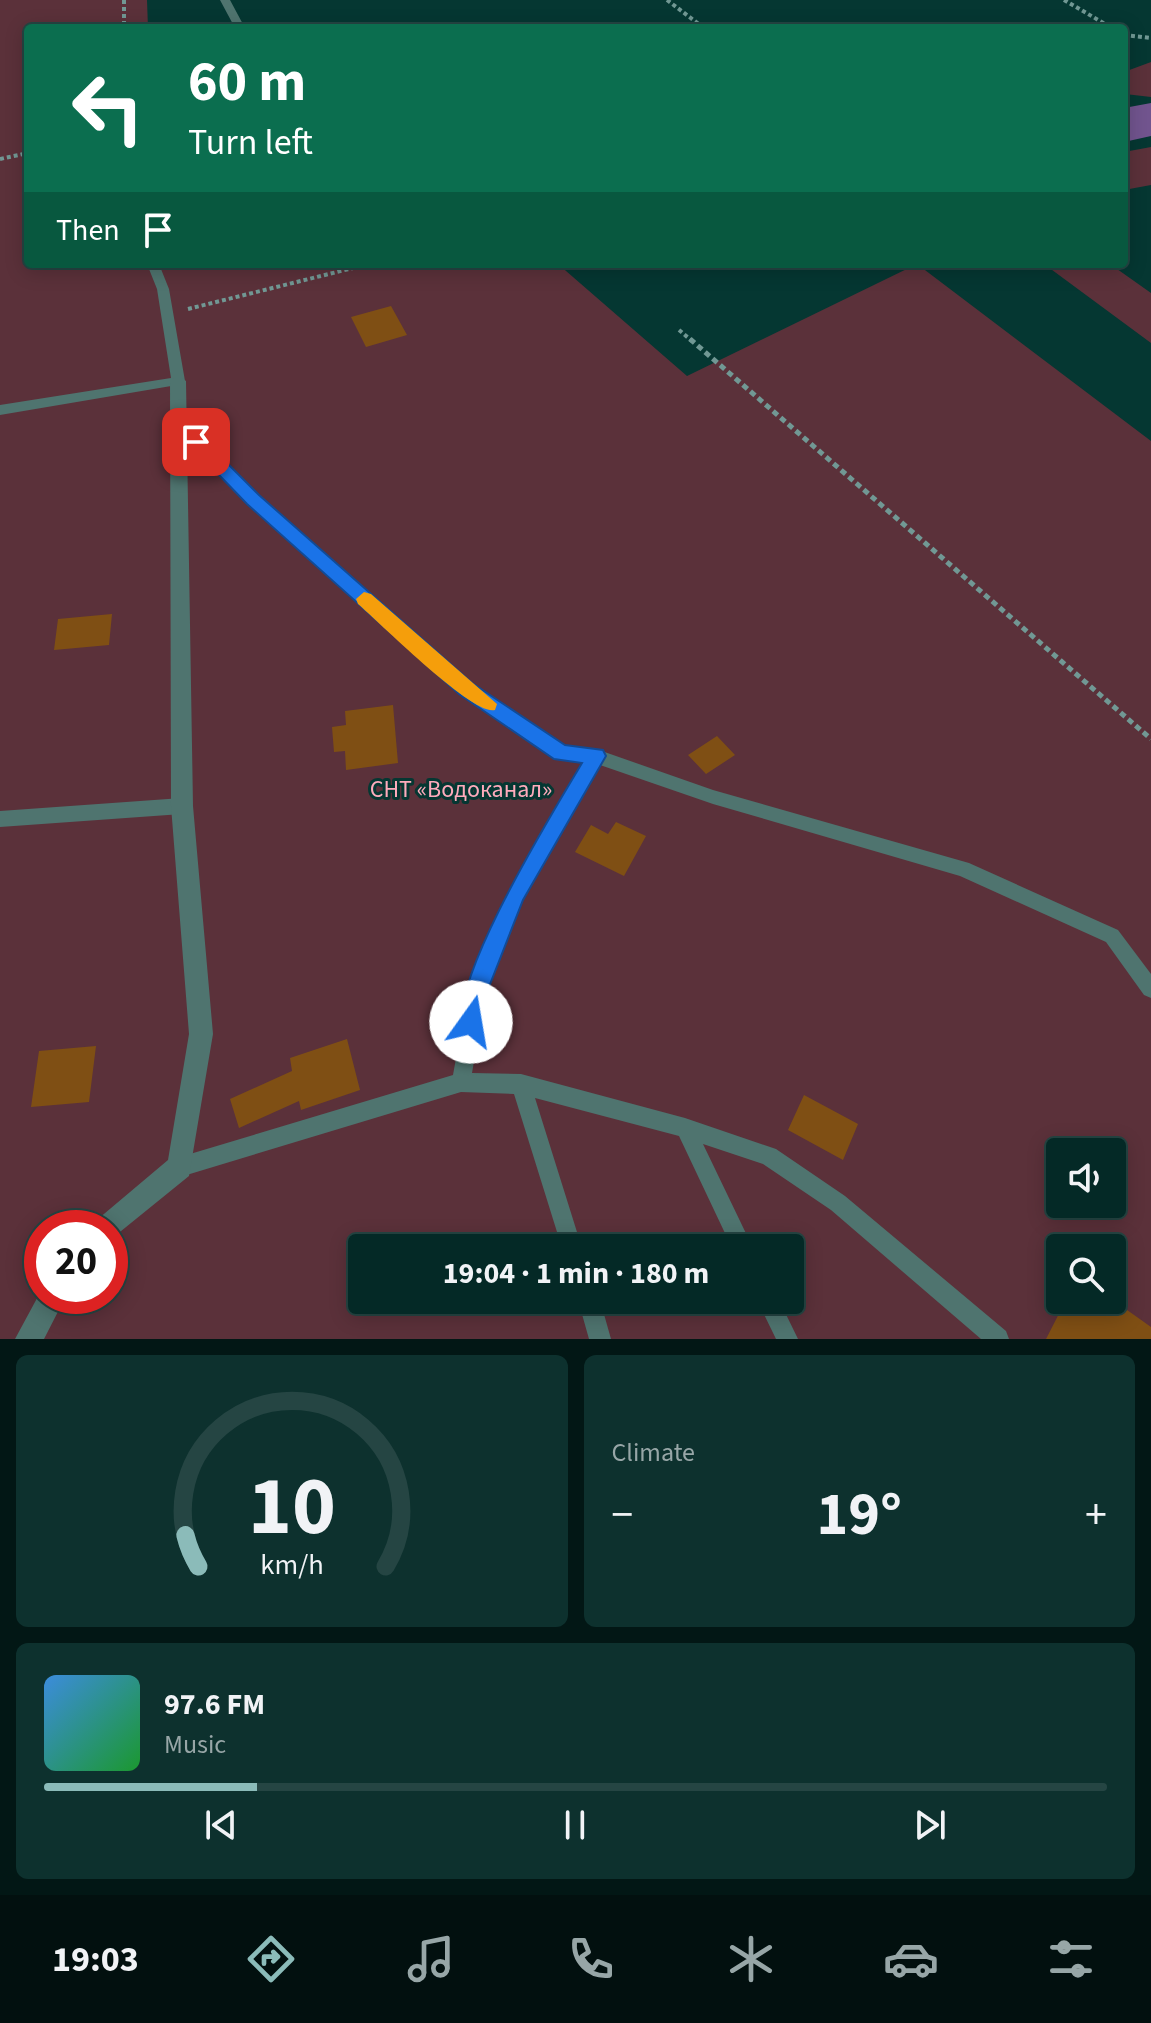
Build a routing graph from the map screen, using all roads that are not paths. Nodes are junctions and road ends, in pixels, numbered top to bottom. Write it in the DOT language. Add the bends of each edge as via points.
graph roads {
  1 [pos="225,0"];
  2 [pos="238,24"];
  3 [pos="155,268"];
  4 [pos="178,381"];
  5 [pos="0,410"];
  6 [pos="177,422"];
  7 [pos="596,756"];
  8 [pos="182,806"];
  9 [pos="0,819"];
  10 [pos="1151,989"];
  11 [pos="461,1082"];
  12 [pos="521,1084"];
  13 [pos="685,1128"];
  14 [pos="180,1167"];
  15 [pos="128,1210"];
  16 [pos="568,1234"];
  17 [pos="736,1234"];
  18 [pos="43,1314"];
  19 [pos="593,1314"];
  20 [pos="775,1314"];
  21 [pos="29,1339"];
  22 [pos="600,1339"];
  23 [pos="787,1339"];
  24 [pos="998,1339"];
  1 -- 2 [label="lane"];
  3 -- 4 [label="lane"];
  4 -- 5 [label="lane"];
  4 -- 6 [label="street"];
  6 -- 7 [label="lane" via="253,499 465,689 561,753"];
  6 -- 8 [label="street"];
  7 -- 10 [label="lane" via="713,797 963,869 1112,936"];
  7 -- 11 [label="lane" via="515,896 477,992"];
  8 -- 9 [label="lane"];
  8 -- 14 [label="street" via="201,1034"];
  11 -- 12 [label="lane"];
  11 -- 14 [label="lane"];
  12 -- 13 [label="lane"];
  12 -- 16 [label="lane"];
  13 -- 17 [label="lane"];
  13 -- 24 [label="lane" via="769,1156 838,1203"];
  14 -- 15 [label="street"];
  18 -- 21 [label="street"];
  19 -- 22 [label="lane"];
  20 -- 23 [label="lane"];
}
